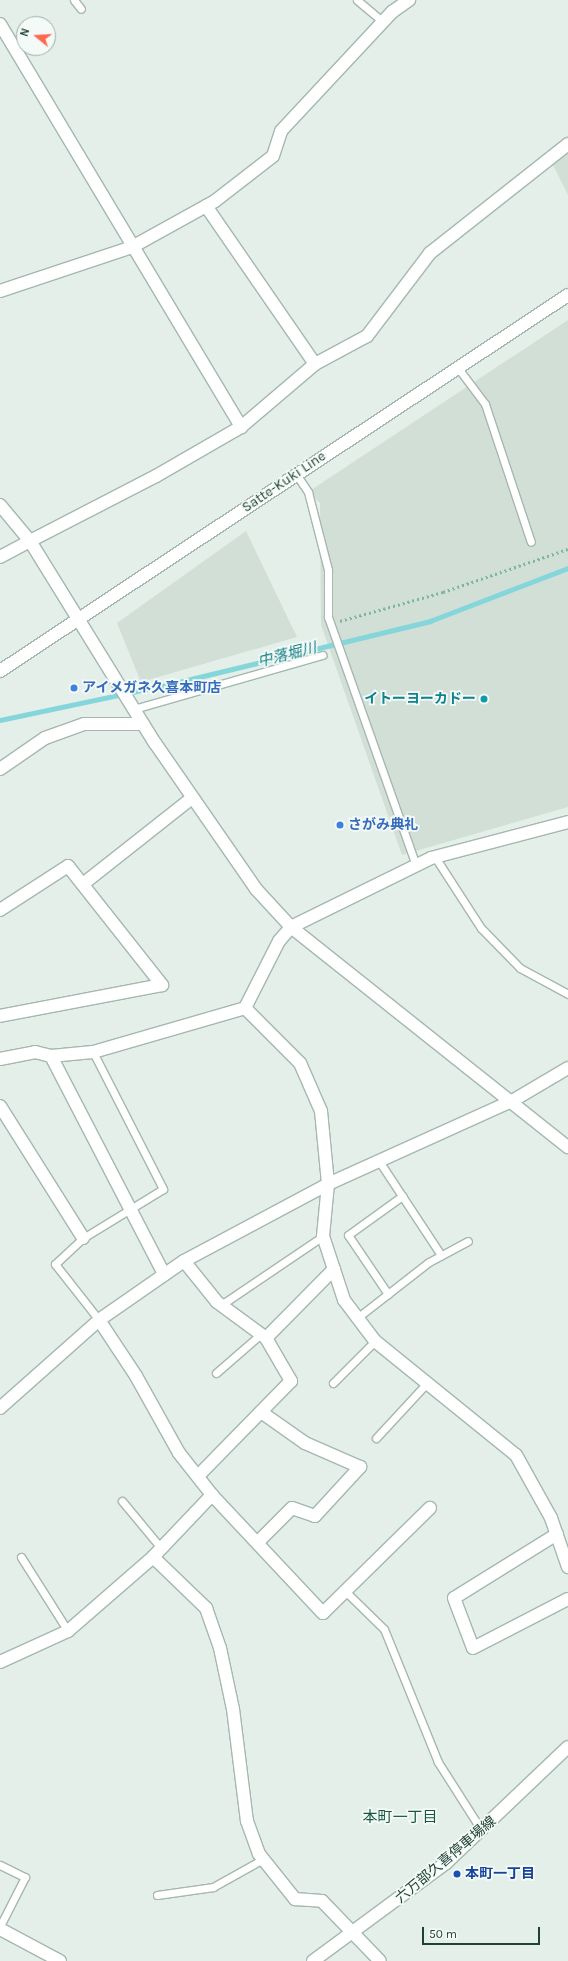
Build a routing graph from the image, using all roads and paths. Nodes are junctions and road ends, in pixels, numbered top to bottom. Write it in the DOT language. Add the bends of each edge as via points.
graph roads {
  1 [pos="74,0"];
  2 [pos="357,0"];
  3 [pos="409,0"];
  4 [pos="81,9"];
  5 [pos="383,22"];
  6 [pos="0,24"];
  7 [pos="568,144"];
  8 [pos="206,206"];
  9 [pos="132,247"];
  10 [pos="0,291"];
  11 [pos="568,295"];
  12 [pos="314,364"];
  13 [pos="458,368"];
  14 [pos="241,427"];
  15 [pos="296,474"];
  16 [pos="0,505"];
  17 [pos="30,541"];
  18 [pos="531,542"];
  19 [pos="568,549"];
  20 [pos="0,557"];
  21 [pos="79,620"];
  22 [pos="340,621"];
  23 [pos="322,655"];
  24 [pos="0,671"];
  25 [pos="134,709"];
  26 [pos="143,724"];
  27 [pos="0,769"];
  28 [pos="192,798"];
  29 [pos="568,822"];
  30 [pos="435,857"];
  31 [pos="416,865"];
  32 [pos="83,884"];
  33 [pos="0,910"];
  34 [pos="291,927"];
  35 [pos="568,994"];
  36 [pos="245,1008"];
  37 [pos="0,1016"];
  38 [pos="92,1052"];
  39 [pos="51,1056"];
  40 [pos="0,1059"];
  41 [pos="568,1068"];
  42 [pos="512,1101"];
  43 [pos="0,1106"];
  44 [pos="568,1147"];
  45 [pos="379,1161"];
  46 [pos="328,1184"];
  47 [pos="402,1196"];
  48 [pos="129,1212"];
  49 [pos="323,1236"];
  50 [pos="83,1238"];
  51 [pos="468,1241"];
  52 [pos="441,1255"];
  53 [pos="184,1261"];
  54 [pos="334,1269"];
  55 [pos="164,1274"];
  56 [pos="388,1294"];
  57 [pos="221,1305"];
  58 [pos="357,1318"];
  59 [pos="99,1320"];
  60 [pos="264,1336"];
  61 [pos="375,1341"];
  62 [pos="216,1373"];
  63 [pos="333,1383"];
  64 [pos="426,1384"];
  65 [pos="0,1408"];
  66 [pos="261,1412"];
  67 [pos="376,1438"];
  68 [pos="198,1476"];
  69 [pos="212,1495"];
  70 [pos="122,1501"];
  71 [pos="430,1508"];
  72 [pos="557,1534"];
  73 [pos="258,1542"];
  74 [pos="161,1548"];
  75 [pos="21,1557"];
  76 [pos="153,1557"];
  77 [pos="568,1567"];
  78 [pos="345,1591"];
  79 [pos="568,1599"];
  80 [pos="68,1631"];
  81 [pos="0,1662"];
  82 [pos="568,1747"];
  83 [pos="482,1831"];
  84 [pos="263,1859"];
  85 [pos="0,1865"];
  86 [pos="157,1895"];
  87 [pos="0,1926"];
  88 [pos="0,1929"];
  89 [pos="355,1932"];
  90 [pos="60,1961"];
  91 [pos="313,1961"];
  92 [pos="380,1961"];
  1 -- 4 [label="lane"];
  2 -- 5 [label="lane"];
  3 -- 5 [label="street"];
  5 -- 8 [label="street" via="281,131 272,156"];
  6 -- 9 [label="street"];
  7 -- 12 [label="street" via="430,253 367,336"];
  8 -- 9 [label="street"];
  8 -- 12 [label="street"];
  9 -- 10 [label="street"];
  9 -- 14 [label="street"];
  11 -- 13 [label="street, Satte-Kuki Line"];
  12 -- 14 [label="street"];
  13 -- 15 [label="street, Satte-Kuki Line"];
  13 -- 18 [label="lane" via="485,404"];
  14 -- 17 [label="street" via="156,476"];
  15 -- 21 [label="street, Satte-Kuki Line"];
  15 -- 31 [label="lane" via="308,492 328,570 328,617"];
  16 -- 17 [label="street"];
  17 -- 20 [label="street"];
  17 -- 21 [label="street"];
  19 -- 22 [label="path" via="443,592"];
  21 -- 24 [label="street, Satte-Kuki Line"];
  21 -- 25 [label="street"];
  23 -- 25 [label="lane"];
  25 -- 26 [label="street"];
  26 -- 27 [label="street" via="84,724 46,738"];
  26 -- 28 [label="street"];
  28 -- 32 [label="street"];
  28 -- 34 [label="street" via="234,861"];
  29 -- 30 [label="street"];
  30 -- 31 [label="street"];
  30 -- 35 [label="lane" via="481,928 516,963"];
  31 -- 34 [label="street"];
  32 -- 33 [label="street" via="68,866"];
  32 -- 37 [label="street" via="162,985"];
  34 -- 36 [label="street" via="279,941"];
  34 -- 42 [label="street"];
  36 -- 38 [label="street"];
  36 -- 46 [label="street" via="300,1063 321,1112"];
  38 -- 39 [label="street"];
  38 -- 48 [label="lane" via="163,1188"];
  39 -- 40 [label="street" via="35,1052"];
  39 -- 48 [label="street"];
  41 -- 42 [label="street"];
  42 -- 44 [label="street"];
  42 -- 45 [label="street"];
  43 -- 50 [label="street"];
  45 -- 46 [label="street"];
  45 -- 47 [label="lane"];
  46 -- 49 [label="street"];
  46 -- 53 [label="street"];
  47 -- 52 [label="lane"];
  47 -- 56 [label="lane" via="348,1235"];
  48 -- 50 [label="lane"];
  48 -- 55 [label="street"];
  49 -- 54 [label="street"];
  49 -- 57 [label="lane"];
  50 -- 59 [label="lane" via="56,1264"];
  51 -- 52 [label="lane"];
  52 -- 56 [label="lane"];
  53 -- 55 [label="street"];
  53 -- 57 [label="street"];
  54 -- 58 [label="street" via="344,1300"];
  54 -- 60 [label="street"];
  55 -- 59 [label="street"];
  56 -- 58 [label="lane"];
  57 -- 60 [label="street"];
  58 -- 61 [label="street"];
  59 -- 65 [label="street"];
  59 -- 68 [label="street" via="136,1376 179,1453"];
  60 -- 62 [label="lane"];
  60 -- 66 [label="street" via="291,1381"];
  61 -- 63 [label="lane"];
  61 -- 64 [label="street"];
  64 -- 67 [label="lane"];
  64 -- 72 [label="street" via="516,1455"];
  66 -- 68 [label="street"];
  66 -- 73 [label="street" via="305,1442 360,1466 315,1516 292,1508"];
  68 -- 69 [label="street"];
  69 -- 73 [label="street"];
  69 -- 74 [label="street"];
  70 -- 74 [label="lane"];
  71 -- 78 [label="street"];
  72 -- 77 [label="street"];
  72 -- 79 [label="street" via="454,1598 473,1648"];
  73 -- 78 [label="street" via="323,1613"];
  74 -- 76 [label="street"];
  75 -- 80 [label="lane"];
  76 -- 80 [label="street"];
  76 -- 84 [label="street" via="206,1608 220,1648 234,1710 247,1821"];
  78 -- 83 [label="lane" via="384,1629 438,1762"];
  80 -- 81 [label="street"];
  82 -- 83 [label="street, 六万部久喜停車場線"];
  83 -- 89 [label="street, 六万部久喜停車場線"];
  84 -- 86 [label="lane" via="213,1887"];
  84 -- 89 [label="street" via="295,1899 322,1901"];
  85 -- 87 [label="lane" via="25,1877"];
  88 -- 90 [label="street"];
  89 -- 91 [label="street, 六万部久喜停車場線"];
  89 -- 92 [label="street"];
}
